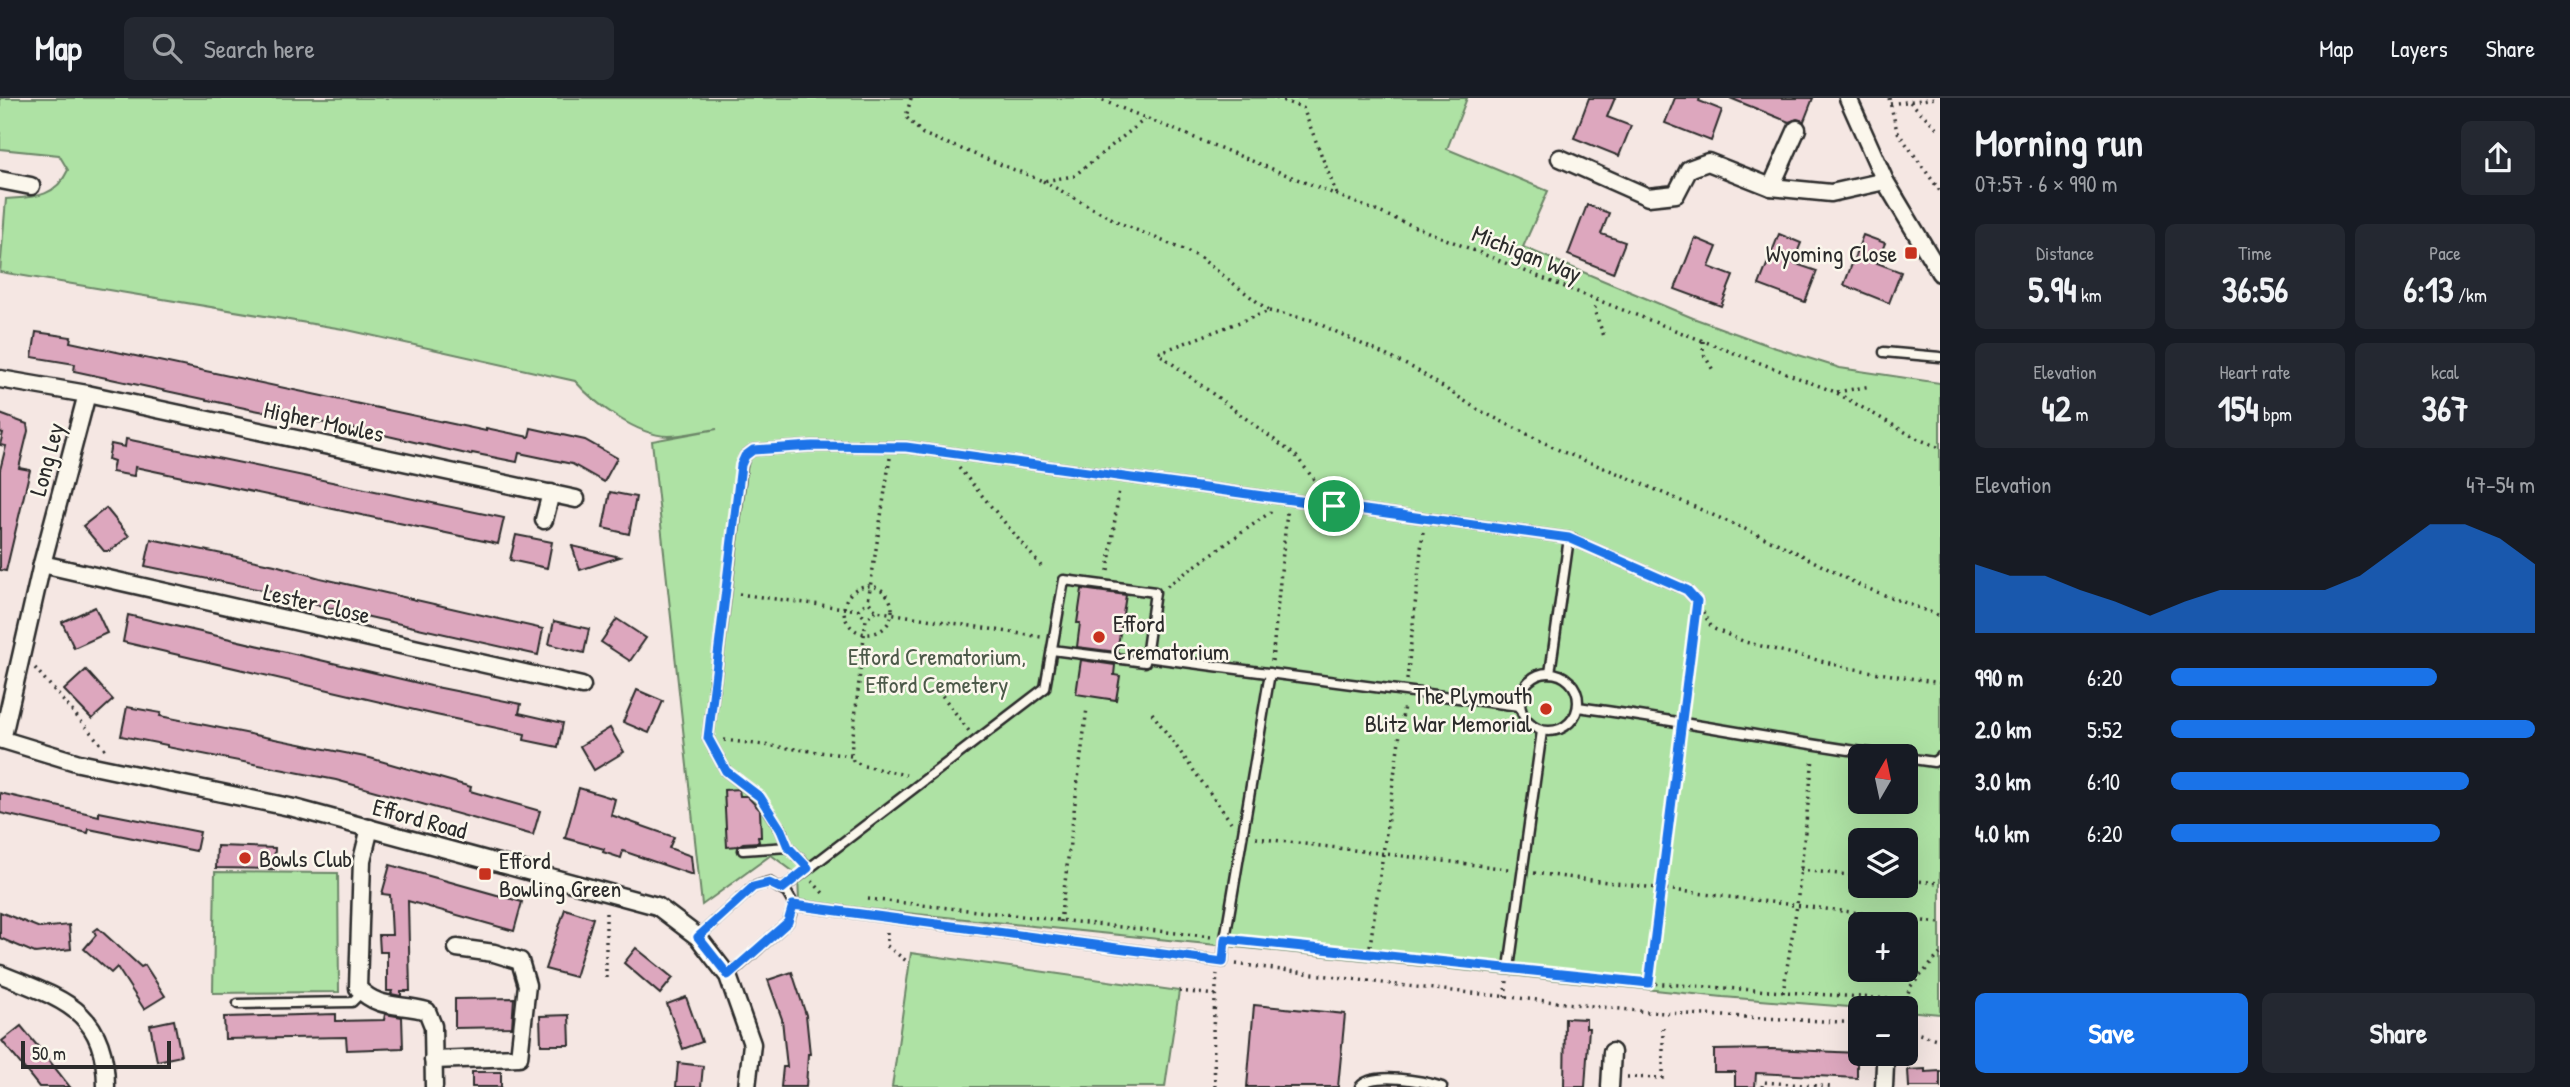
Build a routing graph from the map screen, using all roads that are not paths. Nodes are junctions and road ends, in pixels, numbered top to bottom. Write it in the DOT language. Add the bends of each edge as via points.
graph roads {
  1 [pos="1848,98"];
  2 [pos="1797,130"];
  3 [pos="1560,158"];
  4 [pos="0,180"];
  5 [pos="1885,181"];
  6 [pos="31,186"];
  7 [pos="1771,187"];
  8 [pos="1940,273"];
  9 [pos="1884,352"];
  10 [pos="1940,357"];
  11 [pos="0,379"];
  12 [pos="87,394"];
  13 [pos="551,493"];
  14 [pos="576,499"];
  15 [pos="544,520"];
  16 [pos="1569,538"];
  17 [pos="42,564"];
  18 [pos="1697,601"];
  19 [pos="1052,650"];
  20 [pos="1146,657"];
  21 [pos="1270,673"];
  22 [pos="1550,673"];
  23 [pos="582,686"];
  24 [pos="1519,706"];
  25 [pos="1578,708"];
  26 [pos="1542,731"];
  27 [pos="1,740"];
  28 [pos="1848,750"];
  29 [pos="1918,758"];
  30 [pos="1937,759"];
  31 [pos="1940,769"];
  32 [pos="370,828"];
  33 [pos="788,847"];
  34 [pos="743,850"];
  35 [pos="808,868"];
  36 [pos="782,889"];
  37 [pos="793,905"];
  38 [pos="698,937"];
  39 [pos="457,948"];
  40 [pos="1509,968"];
  41 [pos="0,974"];
  42 [pos="728,975"];
  43 [pos="362,992"];
  44 [pos="238,1004"];
  45 [pos="1612,1052"];
  46 [pos="433,1060"];
  47 [pos="1885,1066"];
  48 [pos="1610,1082"];
  49 [pos="106,1087"];
  50 [pos="434,1087"];
  51 [pos="747,1087"];
  52 [pos="1360,1087"];
  53 [pos="1442,1087"];
  54 [pos="1884,1087"];
  1 -- 5 [label="street"];
  2 -- 7 [label="street"];
  3 -- 7 [label="street" via="1648,197 1676,194 1689,169 1707,162"];
  4 -- 6 [label="street"];
  5 -- 7 [label="street" via="1832,192"];
  5 -- 8 [label="street"];
  9 -- 10 [label="lane"];
  11 -- 12 [label="street, Higher Mowles"];
  12 -- 13 [label="street, Higher Mowles"];
  12 -- 17 [label="street, Long Ley"];
  13 -- 14 [label="street, Higher Mowles"];
  13 -- 15 [label="street"];
  16 -- 18 [label="lane" via="1687,590"];
  16 -- 22 [label="lane"];
  16 -- 33 [label="lane" via="931,450 892,446 753,450 741,465 708,738 726,771 760,797"];
  17 -- 23 [label="street, Lester Close"];
  17 -- 27 [label="street, Long Ley"];
  19 -- 20 [label="lane" via="1145,662"];
  19 -- 20 [label="lane" via="1064,580 1155,592"];
  19 -- 35 [label="lane" via="1045,688"];
  20 -- 21 [label="lane"];
  21 -- 24 [label="lane"];
  21 -- 37 [label="lane" via="1221,962"];
  22 -- 24 [label="lane" via="1527,682"];
  22 -- 25 [label="lane" via="1560,675 1574,688"];
  24 -- 26 [label="lane" via="1527,722"];
  25 -- 26 [label="lane" via="1561,729"];
  25 -- 28 [label="lane"];
  26 -- 40 [label="lane"];
  27 -- 32 [label="street, Efford Road" via="79,763"];
  29 -- 30 [label="lane"];
  30 -- 31 [label="lane"];
  32 -- 38 [label="street, Efford Road" via="657,906"];
  32 -- 43 [label="street" via="362,860 358,966"];
  33 -- 34 [label="lane"];
  33 -- 35 [label="lane"];
  35 -- 36 [label="lane"];
  36 -- 37 [label="lane"];
  36 -- 38 [label="lane" via="769,883 753,887"];
  37 -- 42 [label="lane" via="788,922"];
  38 -- 42 [label="street, Efford Road"];
  39 -- 46 [label="street" via="520,961 527,985 519,1056"];
  41 -- 49 [label="street" via="81,1013 102,1049"];
  42 -- 51 [label="street, Efford Road" via="752,1044"];
  43 -- 44 [label="lane" via="352,1002"];
  43 -- 46 [label="street" via="378,1004 427,1011 433,1026"];
  45 -- 48 [label="street"];
  46 -- 50 [label="street"];
  47 -- 54 [label="street"];
  52 -- 53 [label="lane" via="1375,1078"];
}
